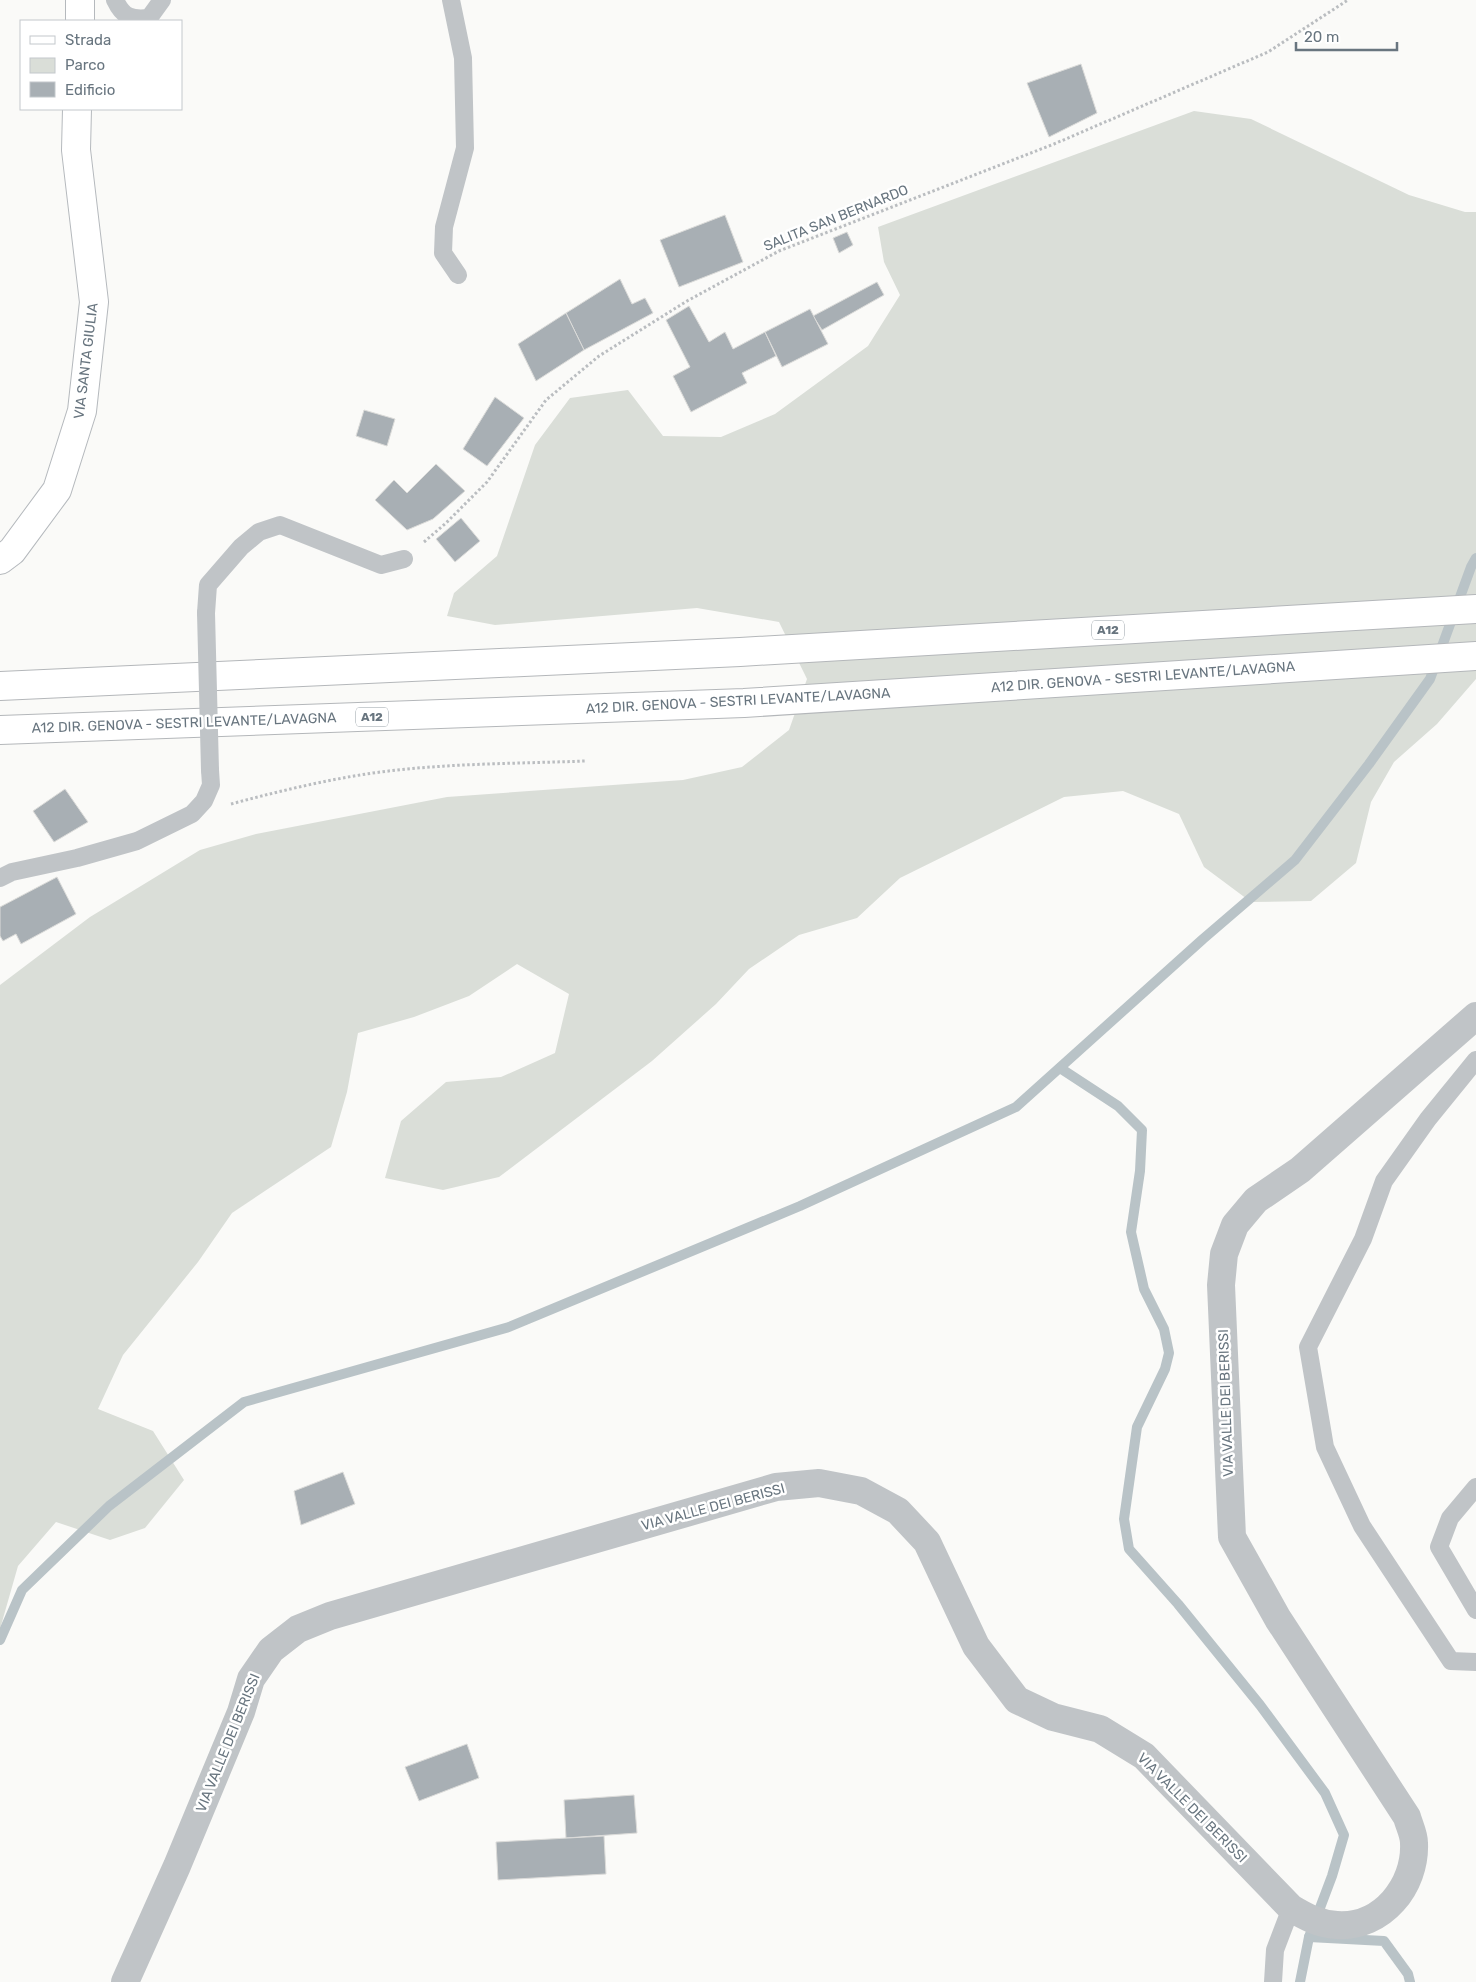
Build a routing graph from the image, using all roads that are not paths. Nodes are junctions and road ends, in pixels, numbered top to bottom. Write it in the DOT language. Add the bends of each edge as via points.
graph roads {
  1 [pos="80,0"];
  2 [pos="114,0"];
  3 [pos="162,0"];
  4 [pos="451,0"];
  5 [pos="80,20"];
  6 [pos="77,110"];
  7 [pos="458,275"];
  8 [pos="404,559"];
  9 [pos="0,560"];
  10 [pos="1476,609"];
  11 [pos="1476,656"];
  12 [pos="0,686"];
  13 [pos="0,730"];
  14 [pos="0,878"];
  15 [pos="1476,1016"];
  16 [pos="1476,1060"];
  17 [pos="1476,1487"];
  18 [pos="1476,1610"];
  19 [pos="1476,1662"];
  20 [pos="1291,1908"];
  21 [pos="125,1982"];
  22 [pos="1273,1982"];
  1 -- 5 [label="main road"];
  2 -- 3 [label="lane" via="122,14 136,19 149,18"];
  4 -- 7 [label="lane" via="463,58 465,148 444,227 443,253"];
  6 -- 9 [label="main road, VIA SANTA GIULIA" via="76,150 94,302 82,411 57,490 12,551"];
  8 -- 14 [label="lane, bridge" via="381,565 280,525 259,532 241,547 208,585 211,785 204,801 192,814 137,840 77,858 12,872"];
  10 -- 12 [label="main road, A12" via="740,652"];
  11 -- 13 [label="main road, A12 DIR. GENOVA - SESTRI LEVANTE/LAVAGNA / A12" via="744,703"];
  15 -- 20 [label="street, VIA VALLE DEI BERISSI" via="1300,1170 1256,1200 1235,1225 1224,1254 1221,1285 1232,1537 1278,1619 1407,1817 1414,1841 1412,1867 1403,1891 1385,1909 1363,1922 1338,1926 1313,1921"];
  16 -- 19 [label="lane" via="1384,1181 1363,1239 1308,1347 1325,1447 1362,1526 1451,1661"];
  17 -- 18 [label="lane" via="1450,1518 1439,1546"];
  20 -- 21 [label="street, VIA VALLE DEI BERISSI" via="1144,1756 1100,1729 1053,1717 1017,1700 976,1646 927,1542 898,1511 861,1490 819,1482 776,1487 298,1628 271,1650 251,1679 241,1712 177,1866"];
  20 -- 22 [label="lane" via="1275,1950"];
}
